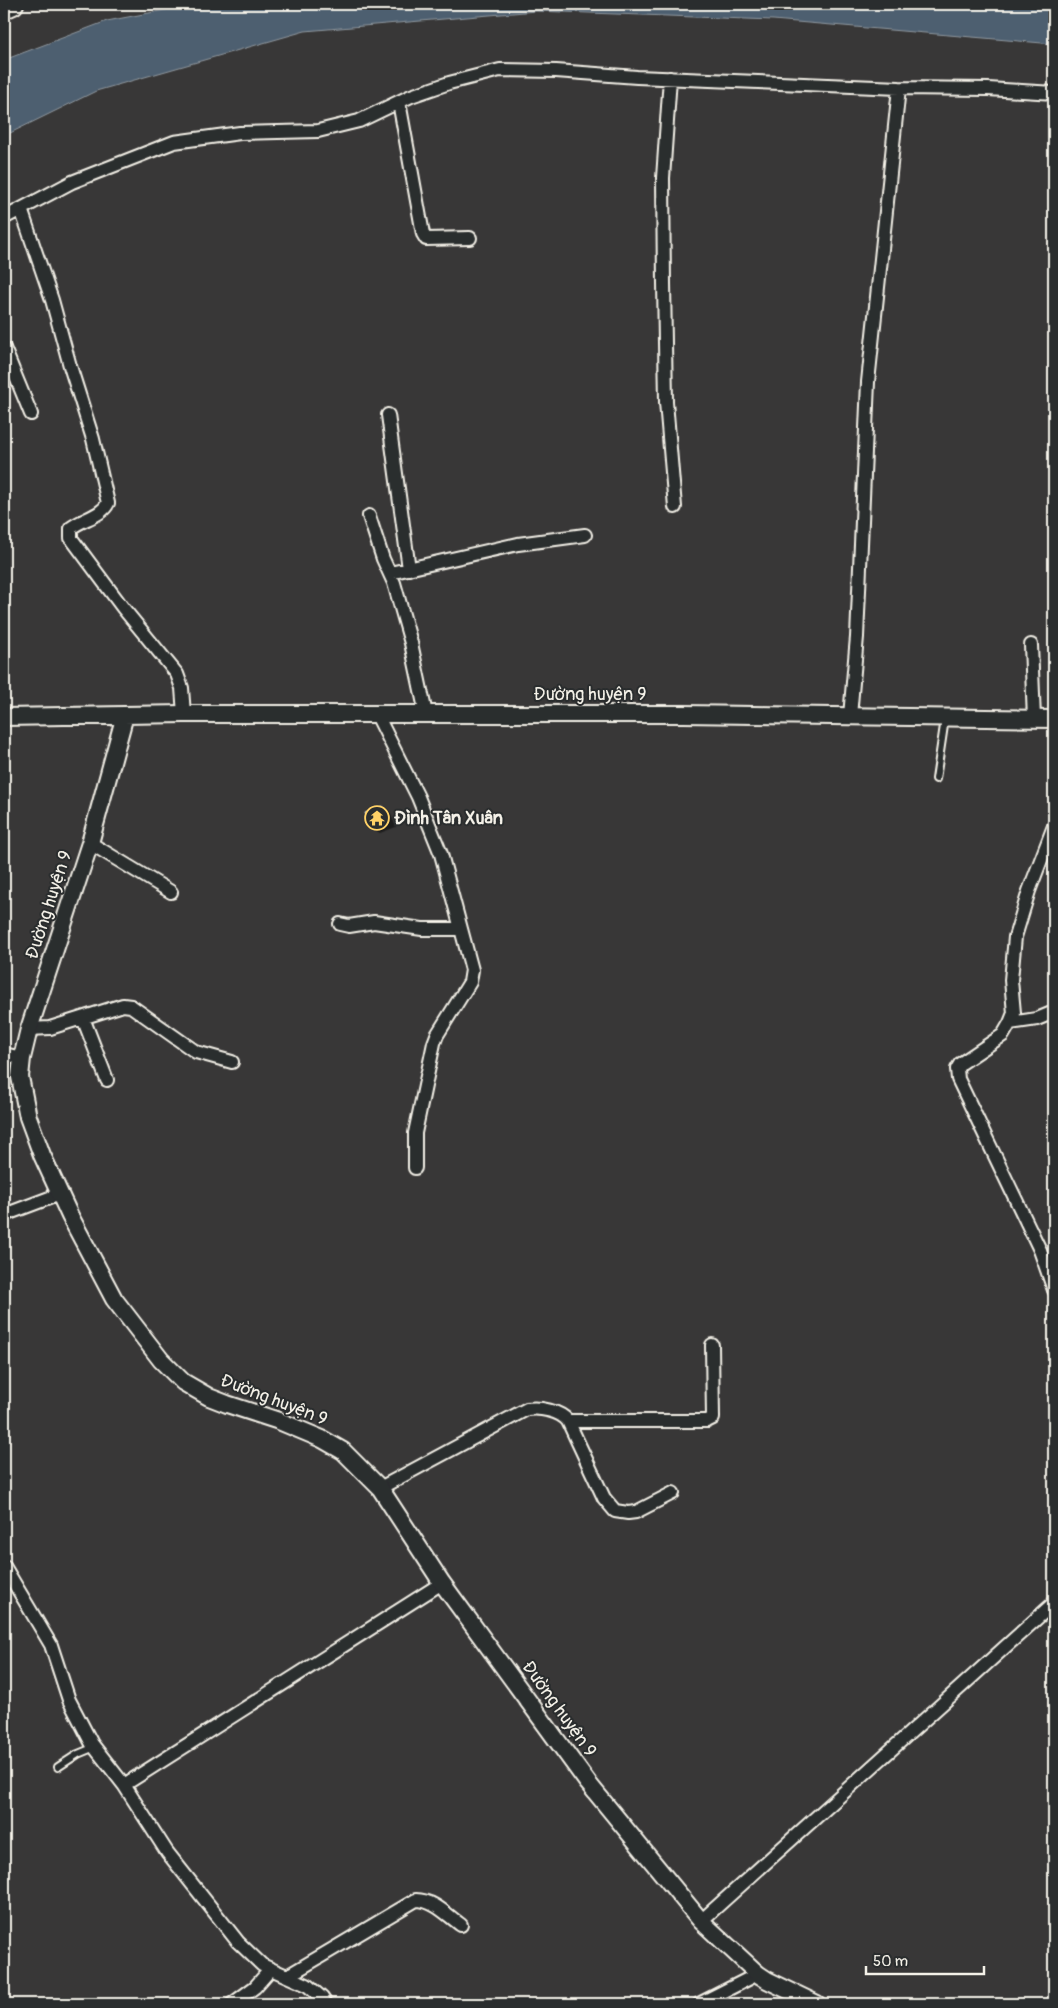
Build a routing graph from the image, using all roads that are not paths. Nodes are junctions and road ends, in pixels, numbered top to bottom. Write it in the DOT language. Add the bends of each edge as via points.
graph roads {
  1 [pos="13,4"];
  2 [pos="4,8"];
  3 [pos="670,78"];
  4 [pos="899,88"];
  5 [pos="1054,93"];
  6 [pos="399,102"];
  7 [pos="21,209"];
  8 [pos="4,218"];
  9 [pos="470,238"];
  10 [pos="4,348"];
  11 [pos="31,414"];
  12 [pos="388,415"];
  13 [pos="675,507"];
  14 [pos="369,516"];
  15 [pos="585,535"];
  16 [pos="409,569"];
  17 [pos="390,573"];
  18 [pos="1031,645"];
  19 [pos="184,714"];
  20 [pos="426,714"];
  21 [pos="125,715"];
  22 [pos="377,715"];
  23 [pos="850,716"];
  24 [pos="4,717"];
  25 [pos="945,718"];
  26 [pos="1034,719"];
  27 [pos="1054,719"];
  28 [pos="936,779"];
  29 [pos="1054,826"];
  30 [pos="90,843"];
  31 [pos="171,892"];
  32 [pos="340,924"];
  33 [pos="461,929"];
  34 [pos="1054,1012"];
  35 [pos="83,1018"];
  36 [pos="1010,1023"];
  37 [pos="29,1029"];
  38 [pos="4,1054"];
  39 [pos="22,1058"];
  40 [pos="232,1062"];
  41 [pos="107,1080"];
  42 [pos="415,1168"];
  43 [pos="60,1194"];
  44 [pos="4,1215"];
  45 [pos="1050,1262"];
  46 [pos="1054,1290"];
  47 [pos="712,1345"];
  48 [pos="568,1421"];
  49 [pos="380,1488"];
  50 [pos="673,1493"];
  51 [pos="4,1566"];
  52 [pos="442,1583"];
  53 [pos="1054,1603"];
  54 [pos="95,1747"];
  55 [pos="58,1767"];
  56 [pos="124,1786"];
  57 [pos="701,1921"];
  58 [pos="460,1925"];
  59 [pos="270,1970"];
  60 [pos="758,1974"];
  61 [pos="289,1975"];
  62 [pos="715,2001"];
  63 [pos="232,2004"];
  64 [pos="326,2004"];
  65 [pos="699,2004"];
  66 [pos="817,2004"];
  1 -- 2 [label="main road"];
  3 -- 4 [label="street"];
  3 -- 6 [label="street" via="500,70 449,83"];
  3 -- 13 [label="street" via="664,178 664,303 666,402"];
  4 -- 5 [label="street"];
  4 -- 23 [label="street" via="868,382 857,637"];
  6 -- 7 [label="street" via="359,121 318,131 240,133 174,142 72,182"];
  6 -- 9 [label="street" via="423,234 426,239"];
  7 -- 8 [label="street"];
  7 -- 19 [label="street" via="52,300 108,503 106,508 71,528 71,538 177,674 182,688"];
  10 -- 11 [label="street"];
  12 -- 16 [label="street"];
  14 -- 17 [label="street"];
  15 -- 16 [label="street" via="518,544"];
  16 -- 17 [label="street"];
  17 -- 20 [label="street" via="412,643"];
  18 -- 26 [label="street"];
  19 -- 21 [label="street, Đường huyện 9"];
  19 -- 22 [label="street, Đường huyện 9"];
  20 -- 22 [label="street, Đường huyện 9"];
  20 -- 23 [label="street, Đường huyện 9"];
  21 -- 24 [label="street, Đường huyện 9"];
  21 -- 30 [label="street, Đường huyện 9"];
  22 -- 33 [label="street" via="418,797 441,854"];
  23 -- 25 [label="street, Đường huyện 9"];
  25 -- 26 [label="street, Đường huyện 9"];
  25 -- 28 [label="lane"];
  26 -- 27 [label="street, Đường huyện 9"];
  29 -- 36 [label="street" via="1015,937 1011,980 1014,1013"];
  30 -- 31 [label="street"];
  30 -- 37 [label="street, Đường huyện 9"];
  32 -- 33 [label="street" via="374,922 422,929"];
  33 -- 42 [label="street" via="472,976 434,1043 416,1133"];
  34 -- 36 [label="street" via="1037,1019"];
  35 -- 37 [label="street" via="50,1028"];
  35 -- 40 [label="street" via="123,1005 131,1006 196,1052"];
  35 -- 41 [label="street"];
  36 -- 45 [label="street" via="1003,1035 960,1064 958,1079 1040,1250"];
  37 -- 39 [label="street, Đường huyện 9"];
  38 -- 39 [label="street"];
  39 -- 43 [label="street, Đường huyện 9" via="20,1077 28,1117"];
  43 -- 44 [label="street"];
  43 -- 49 [label="street, Đường huyện 9" via="114,1299 161,1360 183,1382 209,1397 322,1439 343,1451"];
  45 -- 46 [label="street"];
  47 -- 48 [label="street" via="713,1418 707,1421"];
  48 -- 49 [label="street" via="560,1414 527,1409"];
  48 -- 50 [label="street" via="604,1498 615,1511 636,1512"];
  49 -- 52 [label="street, Đường huyện 9"];
  51 -- 54 [label="street" via="51,1646 69,1700"];
  52 -- 56 [label="street"];
  52 -- 57 [label="street, Đường huyện 9" via="588,1783"];
  53 -- 57 [label="street"];
  54 -- 55 [label="lane"];
  54 -- 56 [label="street"];
  56 -- 59 [label="street" via="173,1860 238,1942"];
  57 -- 60 [label="street, Đường huyện 9"];
  58 -- 61 [label="street" via="432,1904 416,1900"];
  59 -- 61 [label="street"];
  59 -- 63 [label="street" via="255,1987"];
  60 -- 62 [label="street"];
  60 -- 66 [label="street, Đường huyện 9"];
  61 -- 64 [label="street" via="307,1985"];
  62 -- 65 [label="street"];
}
